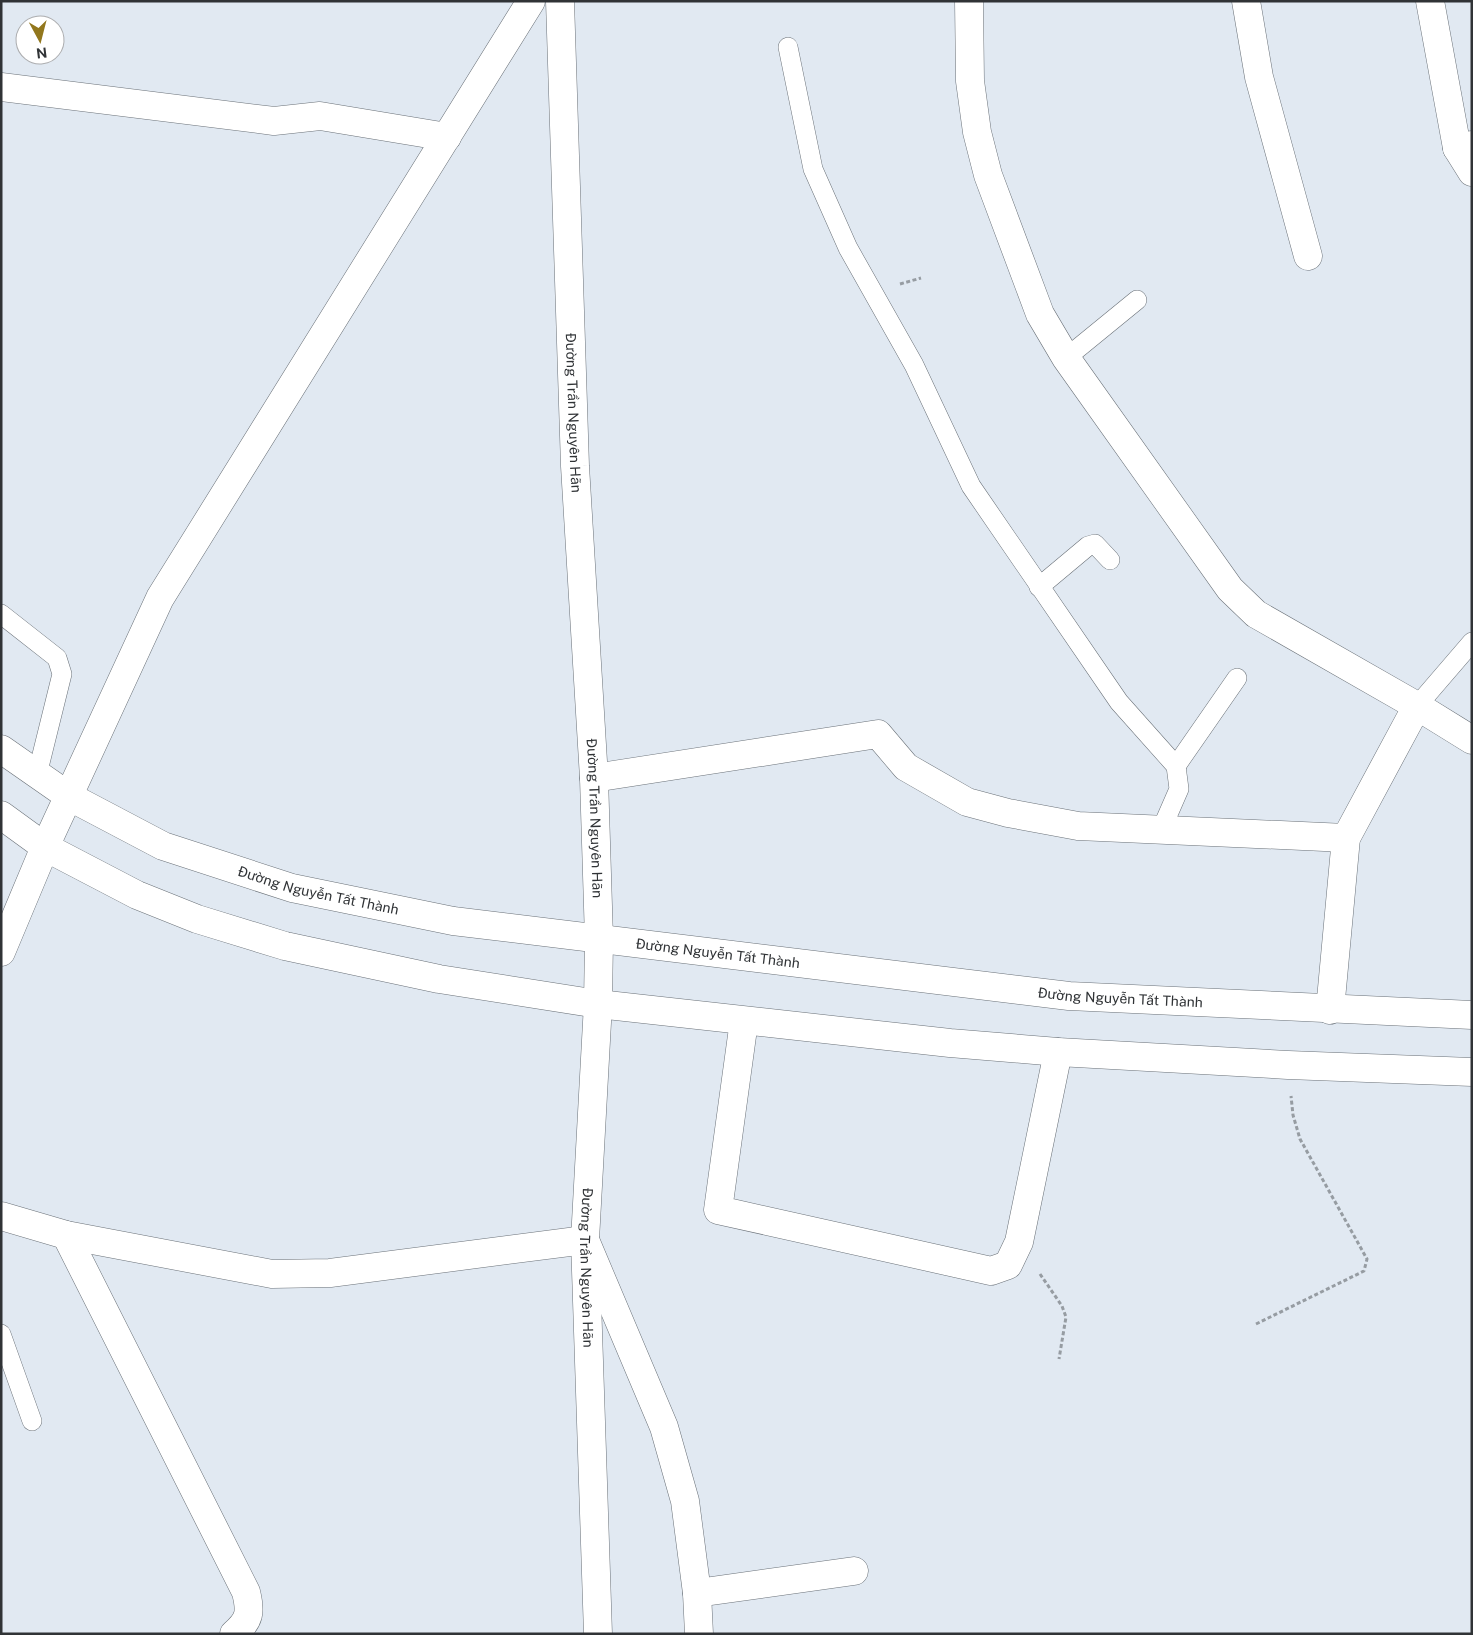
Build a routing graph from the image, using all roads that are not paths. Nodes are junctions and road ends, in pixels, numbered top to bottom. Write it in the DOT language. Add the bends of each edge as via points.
graph roads {
  1 [pos="532,1"];
  2 [pos="560,1"];
  3 [pos="969,1"];
  4 [pos="1246,1"];
  5 [pos="1430,1"];
  6 [pos="788,47"];
  7 [pos="1,87"];
  8 [pos="447,137"];
  9 [pos="1464,146"];
  10 [pos="1472,172"];
  11 [pos="1308,256"];
  12 [pos="1137,300"];
  13 [pos="1066,358"];
  14 [pos="1110,560"];
  15 [pos="1039,586"];
  16 [pos="1,614"];
  17 [pos="1472,642"];
  18 [pos="1237,678"];
  19 [pos="1417,706"];
  20 [pos="1472,740"];
  21 [pos="1,749"];
  22 [pos="1176,766"];
  23 [pos="37,775"];
  24 [pos="594,778"];
  25 [pos="70,797"];
  26 [pos="1,815"];
  27 [pos="1162,828"];
  28 [pos="1346,838"];
  29 [pos="45,847"];
  30 [pos="599,939"];
  31 [pos="1,952"];
  32 [pos="598,1004"];
  33 [pos="1330,1010"];
  34 [pos="1472,1015"];
  35 [pos="744,1021"];
  36 [pos="1058,1052"];
  37 [pos="1472,1072"];
  38 [pos="1,1216"];
  39 [pos="66,1235"];
  40 [pos="585,1240"];
  41 [pos="1,1334"];
  42 [pos="32,1421"];
  43 [pos="854,1571"];
  44 [pos="697,1593"];
  45 [pos="234,1634"];
  46 [pos="598,1634"];
  47 [pos="699,1634"];
  1 -- 8 [label="street"];
  2 -- 24 [label="street, Đường Trần Nguyên Hãn" via="575,466"];
  3 -- 13 [label="street" via="970,81 977,132 988,176 1040,314"];
  4 -- 11 [label="street" via="1259,77"];
  5 -- 9 [label="street"];
  6 -- 15 [label="lane" via="813,169 848,248 914,365 971,486"];
  7 -- 8 [label="street" via="274,121 320,116"];
  8 -- 25 [label="street" via="160,598"];
  9 -- 10 [label="street"];
  12 -- 13 [label="lane"];
  13 -- 19 [label="street" via="1230,589 1256,614"];
  14 -- 15 [label="lane" via="1095,544 1088,546"];
  15 -- 22 [label="lane" via="1119,702"];
  16 -- 23 [label="lane" via="57,658 62,674"];
  17 -- 19 [label="lane"];
  18 -- 22 [label="lane"];
  19 -- 20 [label="street"];
  19 -- 28 [label="street"];
  21 -- 23 [label="street, Đường Nguyễn Tất Thành"];
  22 -- 27 [label="lane" via="1179,789"];
  23 -- 25 [label="street, Đường Nguyễn Tất Thành"];
  24 -- 27 [label="street" via="878,734 906,766 967,802 1078,826"];
  24 -- 30 [label="street, Đường Trần Nguyên Hãn"];
  25 -- 29 [label="street"];
  25 -- 30 [label="street, Đường Nguyễn Tất Thành" via="163,846 292,888 452,921"];
  26 -- 29 [label="street"];
  27 -- 28 [label="street"];
  28 -- 33 [label="street"];
  29 -- 31 [label="street"];
  29 -- 32 [label="street" via="137,895 197,919 285,946 439,979"];
  30 -- 32 [label="street, Đường Trần Nguyên Hãn"];
  30 -- 33 [label="street, Đường Nguyễn Tất Thành" via="1069,996"];
  32 -- 35 [label="street"];
  32 -- 40 [label="street, Đường Trần Nguyên Hãn"];
  33 -- 34 [label="street, Đường Nguyễn Tất Thành"];
  35 -- 36 [label="street"];
  35 -- 36 [label="street" via="718,1210 991,1271 1008,1265 1019,1242"];
  36 -- 37 [label="street"];
  38 -- 39 [label="street"];
  39 -- 40 [label="street" via="272,1274 330,1273"];
  39 -- 45 [label="street" via="246,1592 250,1608 245,1624"];
  40 -- 44 [label="street" via="664,1427 685,1501"];
  40 -- 46 [label="street, Đường Trần Nguyên Hãn"];
  41 -- 42 [label="lane"];
  43 -- 44 [label="street"];
  44 -- 47 [label="street"];
}
